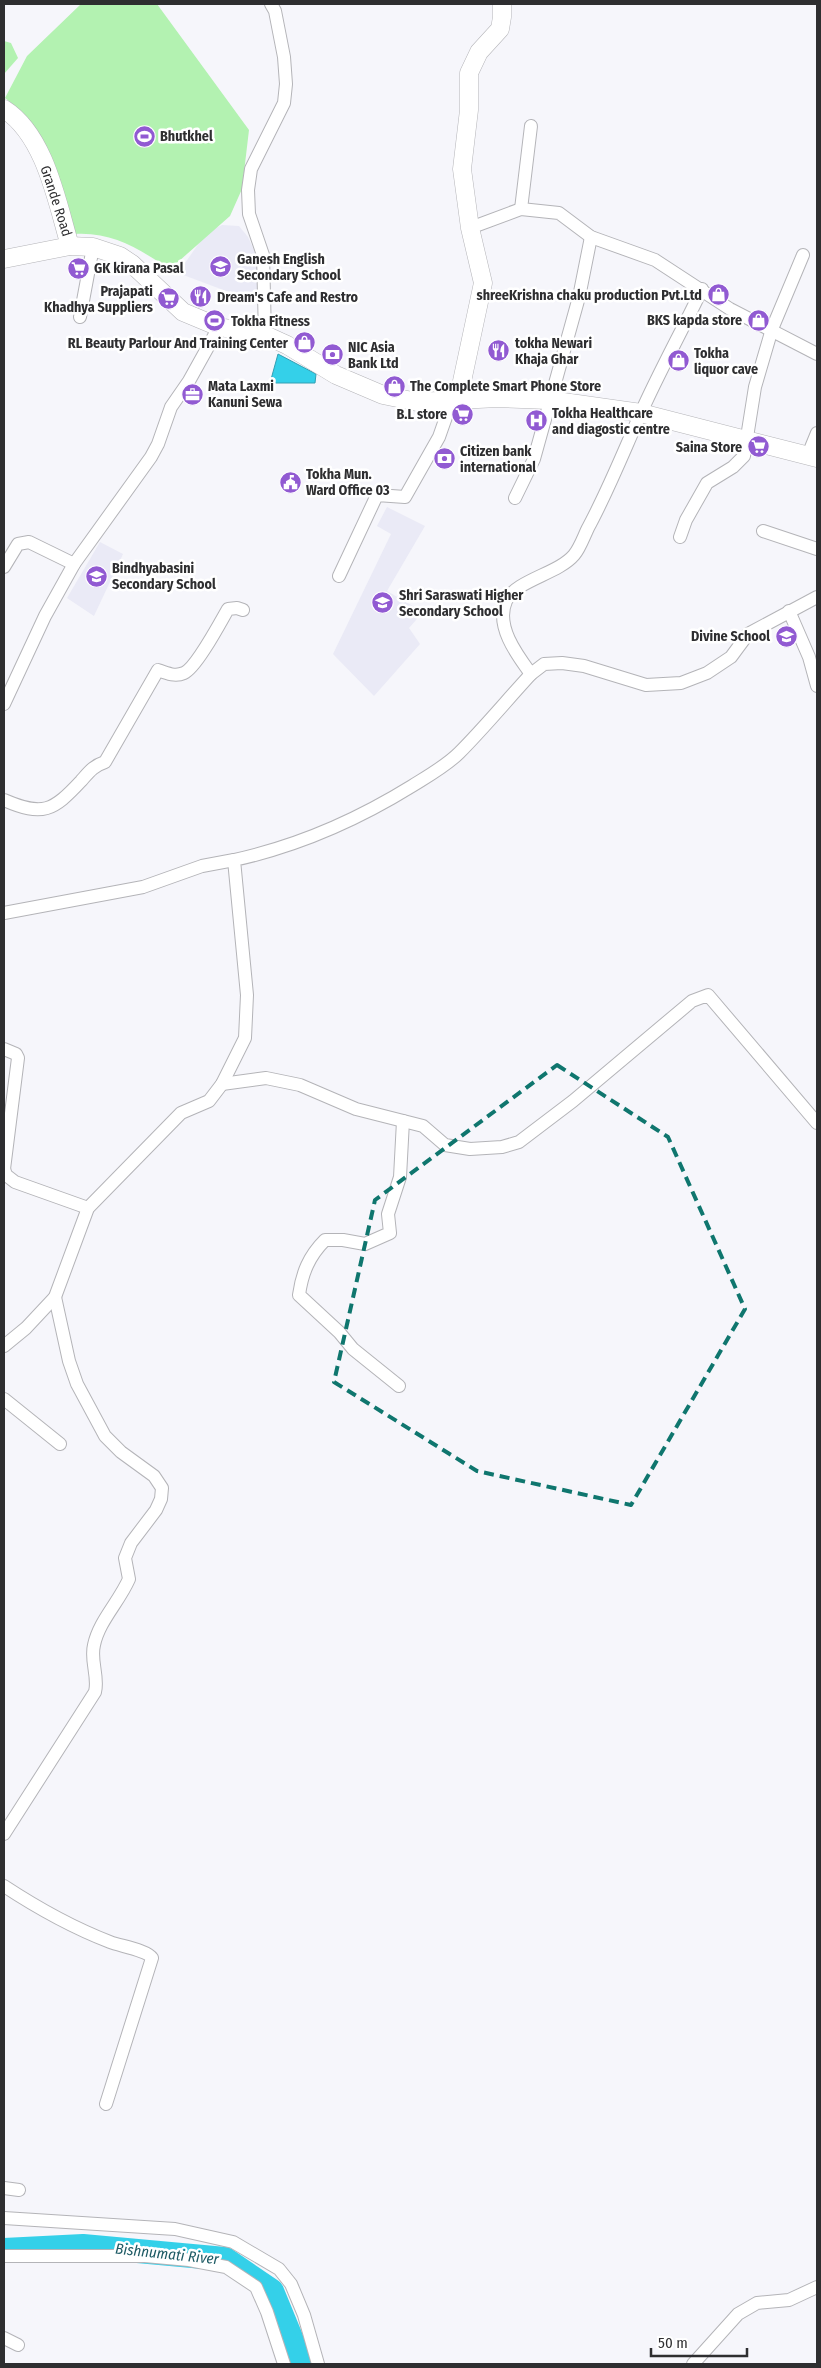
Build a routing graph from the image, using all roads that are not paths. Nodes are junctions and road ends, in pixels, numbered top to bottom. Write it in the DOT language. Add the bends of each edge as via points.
graph roads {
  1 [pos="270,4"];
  2 [pos="502,4"];
  3 [pos="4,109"];
  4 [pos="531,126"];
  5 [pos="521,209"];
  6 [pos="470,228"];
  7 [pos="591,236"];
  8 [pos="70,246"];
  9 [pos="92,247"];
  10 [pos="803,255"];
  11 [pos="4,259"];
  12 [pos="702,289"];
  13 [pos="80,317"];
  14 [pos="219,327"];
  15 [pos="772,329"];
  16 [pos="265,336"];
  17 [pos="817,354"];
  18 [pos="455,400"];
  19 [pos="550,400"];
  20 [pos="641,413"];
  21 [pos="817,433"];
  22 [pos="748,441"];
  23 [pos="813,456"];
  24 [pos="515,498"];
  25 [pos="763,531"];
  26 [pos="680,537"];
  27 [pos="817,549"];
  28 [pos="74,564"];
  29 [pos="4,567"];
  30 [pos="339,576"];
  31 [pos="817,597"];
  32 [pos="243,610"];
  33 [pos="789,611"];
  34 [pos="530,674"];
  35 [pos="817,686"];
  36 [pos="4,704"];
  37 [pos="4,800"];
  38 [pos="234,860"];
  39 [pos="4,913"];
  40 [pos="4,1049"];
  41 [pos="222,1084"];
  42 [pos="403,1121"];
  43 [pos="817,1123"];
  44 [pos="4,1169"];
  45 [pos="88,1208"];
  46 [pos="55,1297"];
  47 [pos="4,1346"];
  48 [pos="399,1386"];
  49 [pos="4,1399"];
  50 [pos="60,1444"];
  51 [pos="4,1834"];
  52 [pos="4,1886"];
  53 [pos="106,2104"];
  54 [pos="4,2188"];
  55 [pos="19,2190"];
  56 [pos="4,2218"];
  57 [pos="4,2256"];
  58 [pos="817,2287"];
  59 [pos="4,2338"];
  60 [pos="18,2345"];
  61 [pos="284,2364"];
  62 [pos="318,2364"];
  63 [pos="692,2364"];
  1 -- 16 [label="street" via="275,11 284,57 284,103 251,169 248,190 249,214 263,254"];
  2 -- 6 [label="main road" via="500,28 479,52 469,72 469,110 462,169"];
  3 -- 8 [label="main road, Grande Road" via="23,127 38,150 48,171"];
  4 -- 5 [label="street"];
  5 -- 6 [label="street"];
  5 -- 7 [label="street" via="559,213"];
  6 -- 18 [label="main road" via="483,283"];
  7 -- 12 [label="street" via="655,260"];
  7 -- 19 [label="street" via="579,297"];
  8 -- 9 [label="main road"];
  8 -- 11 [label="main road"];
  9 -- 13 [label="street"];
  9 -- 14 [label="main road" via="126,260 183,312"];
  10 -- 15 [label="street"];
  12 -- 15 [label="street" via="730,309"];
  12 -- 20 [label="street"];
  14 -- 16 [label="main road"];
  14 -- 28 [label="street" via="171,407 151,457"];
  15 -- 17 [label="street"];
  15 -- 22 [label="street" via="755,387"];
  16 -- 18 [label="main road" via="287,345 336,375 383,396 417,402"];
  18 -- 19 [label="main road"];
  18 -- 30 [label="street" via="439,437 405,498 377,495"];
  19 -- 20 [label="main road"];
  19 -- 24 [label="street" via="534,459"];
  20 -- 22 [label="main road"];
  20 -- 34 [label="street" via="574,555 506,600 504,624"];
  21 -- 23 [label="street"];
  22 -- 23 [label="main road"];
  22 -- 26 [label="street" via="744,456 733,468 708,483"];
  25 -- 27 [label="street"];
  28 -- 29 [label="street" via="29,542 18,544"];
  28 -- 36 [label="street" via="45,616"];
  31 -- 33 [label="street"];
  32 -- 37 [label="street" via="228,609 196,662 185,673 174,675 158,670 105,762 94,765 61,802 43,810 22,808"];
  33 -- 34 [label="street" via="748,634 731,657 708,673 681,682 646,685 584,666 562,663 544,664"];
  33 -- 35 [label="street" via="809,657"];
  34 -- 38 [label="street" via="458,754 436,771 337,828"];
  38 -- 39 [label="street" via="202,866 143,887"];
  38 -- 41 [label="street" via="247,994 245,1038"];
  40 -- 44 [label="street" via="18,1058"];
  41 -- 42 [label="street" via="266,1078 300,1086 356,1110"];
  41 -- 45 [label="street" via="209,1101 181,1112"];
  42 -- 43 [label="street" via="423,1126 445,1145 470,1149 502,1147 519,1142 692,1001 708,995"];
  42 -- 48 [label="street" via="400,1177 388,1214 390,1233 365,1244 325,1240 312,1253 299,1296 353,1349"];
  44 -- 45 [label="street" via="15,1182"];
  45 -- 46 [label="street"];
  46 -- 47 [label="street"];
  46 -- 51 [label="street" via="77,1384 105,1436 154,1476 162,1488 161,1499 131,1543 125,1558 129,1579 104,1620 93,1646 98,1682 95,1692"];
  49 -- 50 [label="street"];
  52 -- 53 [label="street" via="47,1914 152,1958"];
  54 -- 55 [label="street"];
  56 -- 62 [label="street" via="175,2229 233,2242 278,2269 291,2284"];
  57 -- 61 [label="street" via="145,2256 226,2267 256,2287"];
  58 -- 63 [label="street" via="789,2300 757,2303 738,2314"];
  59 -- 60 [label="street"];
}
